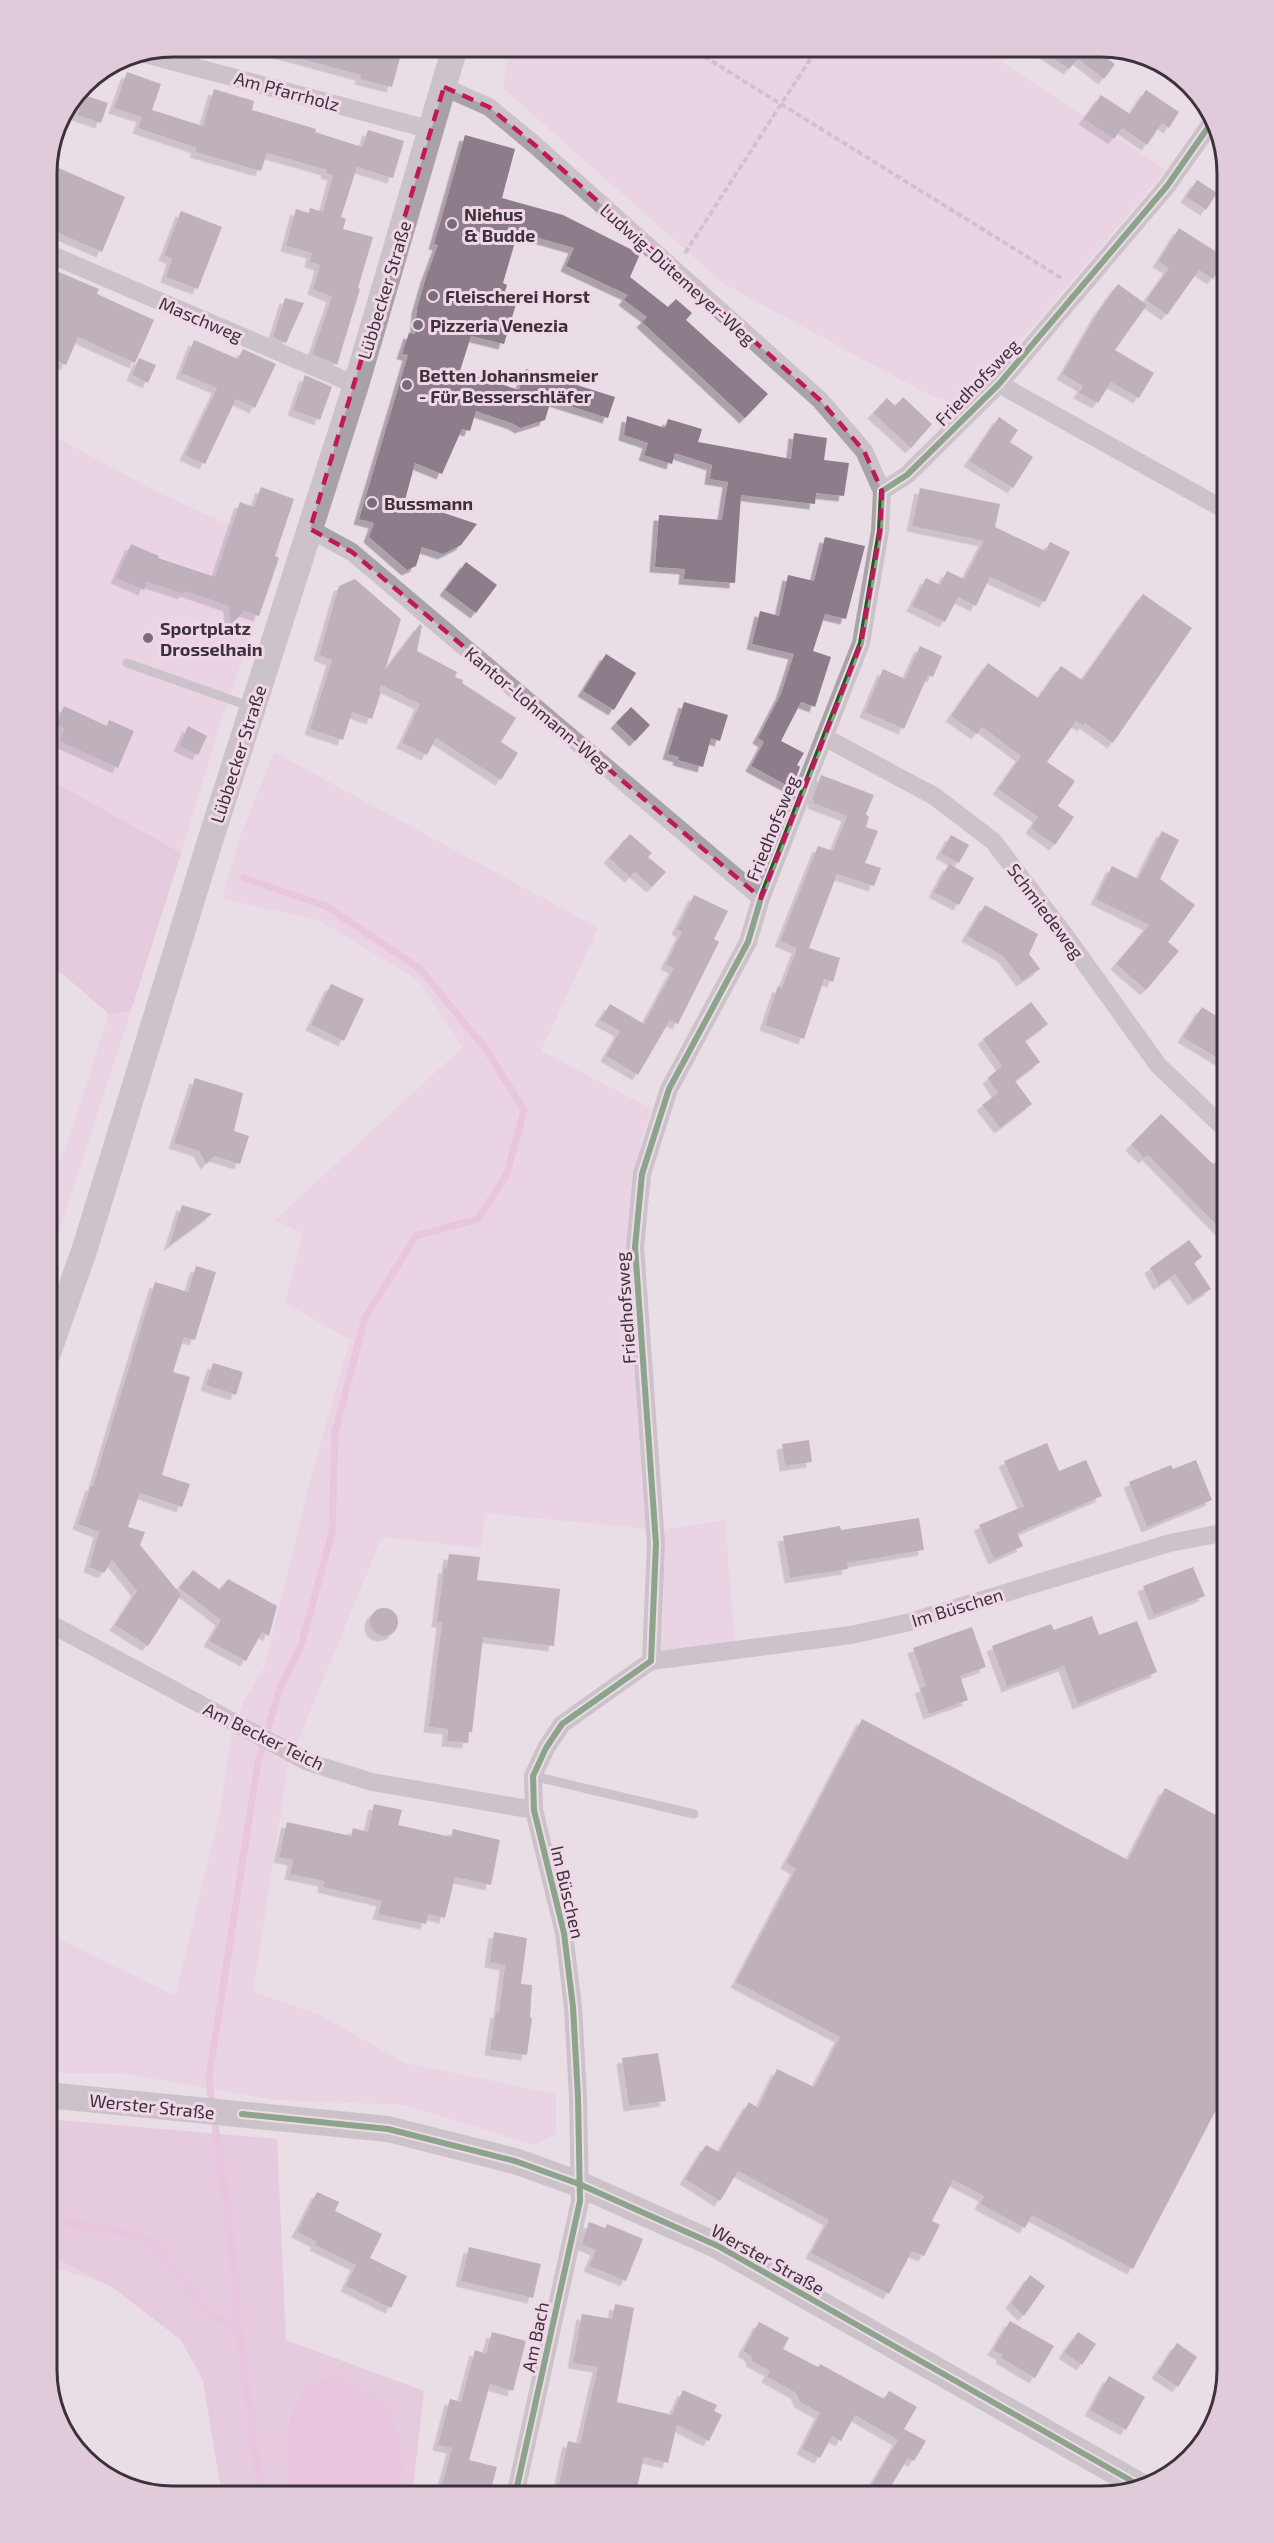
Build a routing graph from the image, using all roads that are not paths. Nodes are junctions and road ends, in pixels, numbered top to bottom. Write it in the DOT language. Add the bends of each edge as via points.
graph roads {
  1 [pos="163,57"];
  2 [pos="452,57"];
  3 [pos="444,87"];
  4 [pos="1208,128"];
  5 [pos="432,130"];
  6 [pos="57,257"];
  7 [pos="999,384"];
  8 [pos="356,385"];
  9 [pos="882,491"];
  10 [pos="1217,505"];
  11 [pos="310,529"];
  12 [pos="127,663"];
  13 [pos="254,708"];
  14 [pos="824,737"];
  15 [pos="761,898"];
  16 [pos="1217,1121"];
  17 [pos="57,1328"];
  18 [pos="1217,1534"];
  19 [pos="57,1627"];
  20 [pos="651,1661"];
  21 [pos="533,1776"];
  22 [pos="534,1810"];
  23 [pos="694,1814"];
  24 [pos="57,2097"];
  25 [pos="579,2184"];
  26 [pos="1133,2482"];
  27 [pos="517,2486"];
  1 -- 5 [label="street, Am Pfarrholz"];
  2 -- 3 [label="main road, Lübbecker Straße"];
  3 -- 5 [label="main road, Lübbecker Straße"];
  3 -- 9 [label="street, Ludwig-Dütemeyer-Weg" via="489,107 536,146 820,400 864,451"];
  4 -- 7 [label="street, Friedhofsweg" via="1167,186"];
  5 -- 8 [label="main road, Lübbecker Straße"];
  6 -- 8 [label="street, Maschweg"];
  7 -- 9 [label="street, Friedhofsweg" via="907,475"];
  7 -- 10 [label="street, Friedhofsweg"];
  8 -- 11 [label="main road, Lübbecker Straße"];
  9 -- 14 [label="street, Friedhofsweg" via="880,531 861,643"];
  11 -- 13 [label="main road, Lübbecker Straße"];
  11 -- 15 [label="street, Kantor-Lohmann-Weg" via="352,552"];
  12 -- 13 [label="lane"];
  13 -- 17 [label="main road, Lübbecker Straße"];
  14 -- 15 [label="street, Friedhofsweg"];
  14 -- 16 [label="street, Schmiedeweg" via="934,796 993,841 1158,1065"];
  15 -- 20 [label="street, Friedhofsweg" via="748,942 669,1089 642,1174 635,1247 656,1544"];
  18 -- 20 [label="street, Im Büschen" via="1170,1543 906,1623 851,1635"];
  19 -- 22 [label="street, Am Becker Teich" via="308,1762 372,1782"];
  20 -- 21 [label="street, Im Büschen" via="562,1724"];
  21 -- 22 [label="street, Im Büschen"];
  21 -- 23 [label="lane"];
  22 -- 25 [label="street, Im Büschen" via="564,1933 573,2007"];
  24 -- 25 [label="main road, Werster Straße" via="388,2129 515,2161"];
  25 -- 26 [label="main road, Werster Straße" via="718,2246"];
  25 -- 27 [label="street, Am Bach" via="580,2201"];
}
